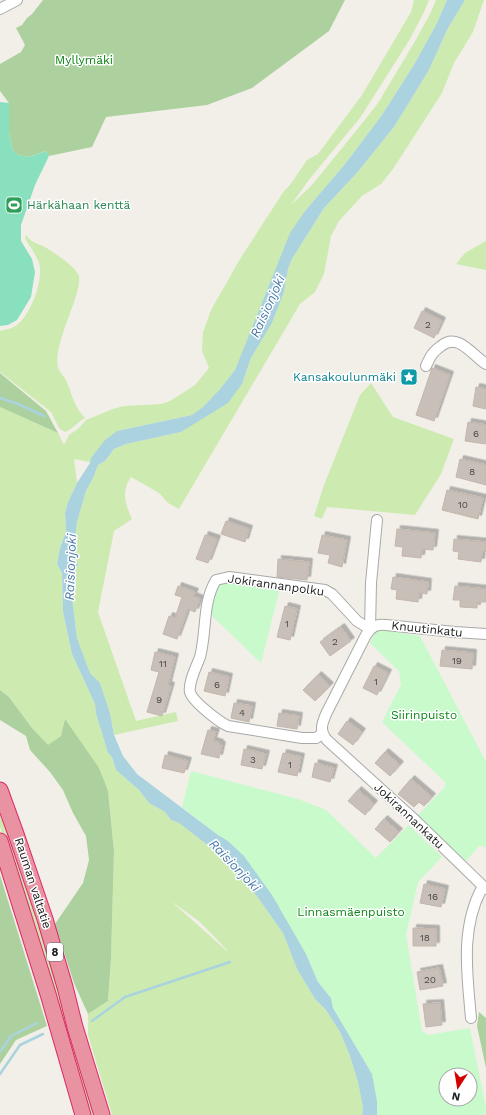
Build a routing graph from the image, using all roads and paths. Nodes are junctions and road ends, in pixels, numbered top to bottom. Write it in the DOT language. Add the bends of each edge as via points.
graph roads {
  1 [pos="17,0"];
  2 [pos="0,9"];
  3 [pos="486,364"];
  4 [pos="426,366"];
  5 [pos="377,520"];
  6 [pos="370,629"];
  7 [pos="486,634"];
  8 [pos="322,734"];
  9 [pos="0,790"];
  10 [pos="0,841"];
  11 [pos="484,888"];
  12 [pos="471,1018"];
  13 [pos="83,1115"];
  14 [pos="102,1115"];
  1 -- 2 [label="street"];
  3 -- 4 [label="street" via="465,346 453,341 446,342 431,354"];
  5 -- 6 [label="street"];
  6 -- 7 [label="street, Knuutinkatu" via="381,625"];
  6 -- 8 [label="street" via="326,714"];
  6 -- 8 [label="street, Jokirannanpolku" via="357,622 332,594 325,590 229,577 216,580 213,585 207,603 200,654 190,685 190,692 194,698 221,723 228,726 302,738 316,738"];
  8 -- 11 [label="street, Jokirannankatu"];
  9 -- 14 [label="highway, Rauman valtatie / 8" via="45,919"];
  10 -- 13 [label="highway, Rauman valtatie / 8"];
  11 -- 12 [label="street, Jokirannankatu" via="476,899 472,912 467,949"];
}
